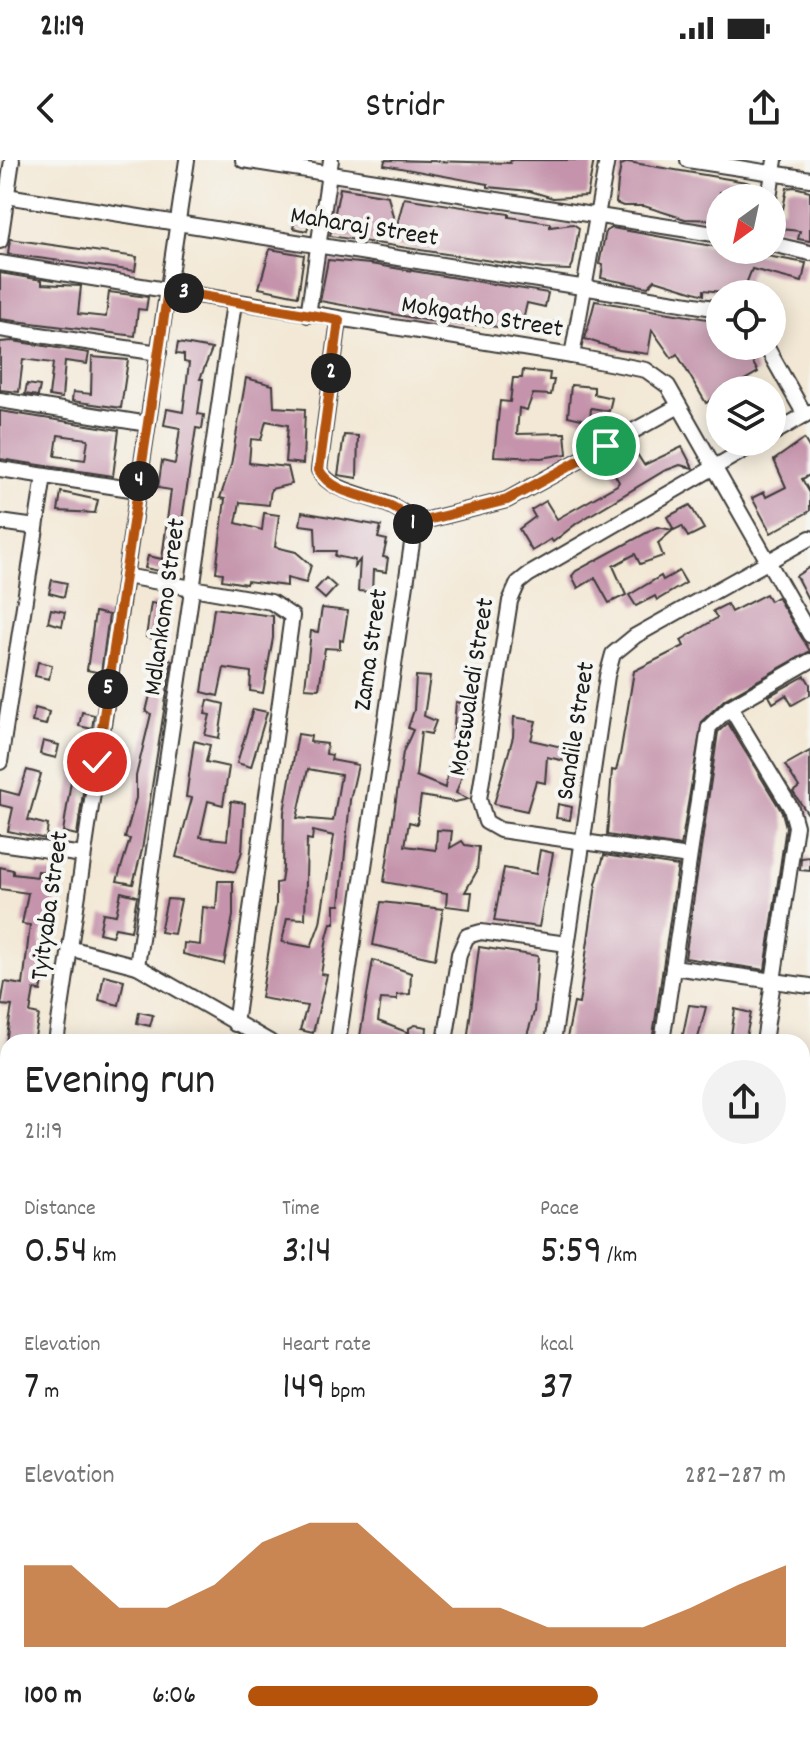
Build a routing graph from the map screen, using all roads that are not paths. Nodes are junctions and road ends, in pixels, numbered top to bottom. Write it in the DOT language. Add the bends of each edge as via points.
graph roads {
  1 [pos="12,160"];
  2 [pos="187,160"];
  3 [pos="243,160"];
  4 [pos="607,160"];
  5 [pos="688,160"];
  6 [pos="330,167"];
  7 [pos="774,167"];
  8 [pos="810,179"];
  9 [pos="3,195"];
  10 [pos="596,213"];
  11 [pos="179,224"];
  12 [pos="706,233"];
  13 [pos="0,241"];
  14 [pos="319,245"];
  15 [pos="786,247"];
  16 [pos="810,253"];
  17 [pos="0,263"];
  18 [pos="583,286"];
  19 [pos="168,290"];
  20 [pos="234,303"];
  21 [pos="706,307"];
  22 [pos="308,315"];
  23 [pos="339,320"];
  24 [pos="0,329"];
  25 [pos="159,353"];
  26 [pos="572,356"];
  27 [pos="775,360"];
  28 [pos="0,400"];
  29 [pos="679,406"];
  30 [pos="807,413"];
  31 [pos="148,424"];
  32 [pos="786,426"];
  33 [pos="733,456"];
  34 [pos="714,467"];
  35 [pos="0,469"];
  36 [pos="44,476"];
  37 [pos="137,490"];
  38 [pos="0,522"];
  39 [pos="412,524"];
  40 [pos="36,527"];
  41 [pos="810,538"];
  42 [pos="768,562"];
  43 [pos="125,576"];
  44 [pos="194,590"];
  45 [pos="810,635"];
  46 [pos="810,661"];
  47 [pos="6,681"];
  48 [pos="730,707"];
  49 [pos="0,762"];
  50 [pos="583,842"];
  51 [pos="0,843"];
  52 [pos="83,855"];
  53 [pos="689,857"];
  54 [pos="567,944"];
  55 [pos="69,948"];
  56 [pos="137,966"];
  57 [pos="673,967"];
  58 [pos="773,979"];
  59 [pos="810,986"];
  60 [pos="235,1024"];
  61 [pos="57,1034"];
  62 [pos="254,1034"];
  63 [pos="339,1034"];
  64 [pos="446,1034"];
  65 [pos="554,1034"];
  66 [pos="663,1034"];
  67 [pos="765,1034"];
  1 -- 9 [label="street"];
  2 -- 11 [label="street, Tyityaba Street"];
  3 -- 6 [label="street"];
  4 -- 10 [label="street"];
  5 -- 7 [label="street"];
  6 -- 10 [label="street"];
  6 -- 14 [label="street"];
  7 -- 8 [label="street"];
  9 -- 11 [label="street, Maharaj Street"];
  9 -- 13 [label="street"];
  10 -- 12 [label="street"];
  10 -- 18 [label="street"];
  11 -- 14 [label="street, Maharaj Street"];
  11 -- 19 [label="street, Tyityaba Street"];
  14 -- 18 [label="street, Maharaj Street"];
  14 -- 22 [label="street"];
  15 -- 16 [label="street"];
  17 -- 19 [label="street, Mokgatho Street"];
  18 -- 21 [label="street, Maharaj Street"];
  18 -- 26 [label="street"];
  19 -- 20 [label="street, Mokgatho Street"];
  19 -- 25 [label="street, Tyityaba Street"];
  20 -- 22 [label="street, Mokgatho Street"];
  20 -- 44 [label="street, Mdlankomo Street"];
  22 -- 23 [label="street, Mokgatho Street"];
  23 -- 26 [label="street, Mokgatho Street"];
  23 -- 39 [label="street" via="319,470 327,481 398,510"];
  24 -- 25 [label="street"];
  25 -- 31 [label="street, Tyityaba Street"];
  26 -- 29 [label="street, Mokgatho Street" via="655,373"];
  27 -- 30 [label="street"];
  28 -- 31 [label="street"];
  29 -- 34 [label="street, Mokgatho Street"];
  29 -- 39 [label="street" via="507,500"];
  30 -- 32 [label="street"];
  31 -- 37 [label="street, Tyityaba Street"];
  33 -- 34 [label="street, Motswaledi Street"];
  34 -- 42 [label="street, Mokgatho Street"];
  34 -- 50 [label="street, Motswaledi Street" via="528,575 512,595 479,809 486,822 500,830"];
  35 -- 36 [label="street"];
  36 -- 37 [label="street"];
  36 -- 40 [label="street"];
  37 -- 43 [label="street, Tyityaba Street"];
  38 -- 40 [label="street"];
  39 -- 63 [label="street, Zama Street"];
  40 -- 47 [label="street"];
  41 -- 42 [label="street, Sandile Street"];
  42 -- 45 [label="street, Mokgatho Street"];
  42 -- 50 [label="street, Sandile Street" via="635,636 613,654"];
  43 -- 44 [label="street"];
  43 -- 52 [label="street, Tyityaba Street"];
  44 -- 56 [label="street, Mdlankomo Street"];
  44 -- 60 [label="street" via="271,602 292,616"];
  46 -- 48 [label="street"];
  47 -- 49 [label="street"];
  48 -- 53 [label="street" via="707,733"];
  48 -- 58 [label="street" via="791,808 796,826"];
  50 -- 53 [label="street, Motswaledi Street"];
  50 -- 54 [label="street, Sandile Street"];
  51 -- 52 [label="street"];
  52 -- 55 [label="street, Tyityaba Street"];
  53 -- 57 [label="street"];
  54 -- 64 [label="street" via="481,932 467,936 459,954"];
  54 -- 65 [label="street, Sandile Street"];
  55 -- 56 [label="street"];
  55 -- 61 [label="street, Tyityaba Street"];
  56 -- 60 [label="street"];
  57 -- 58 [label="street"];
  57 -- 66 [label="street"];
  58 -- 59 [label="street"];
  58 -- 67 [label="street"];
  60 -- 62 [label="street"];
}
